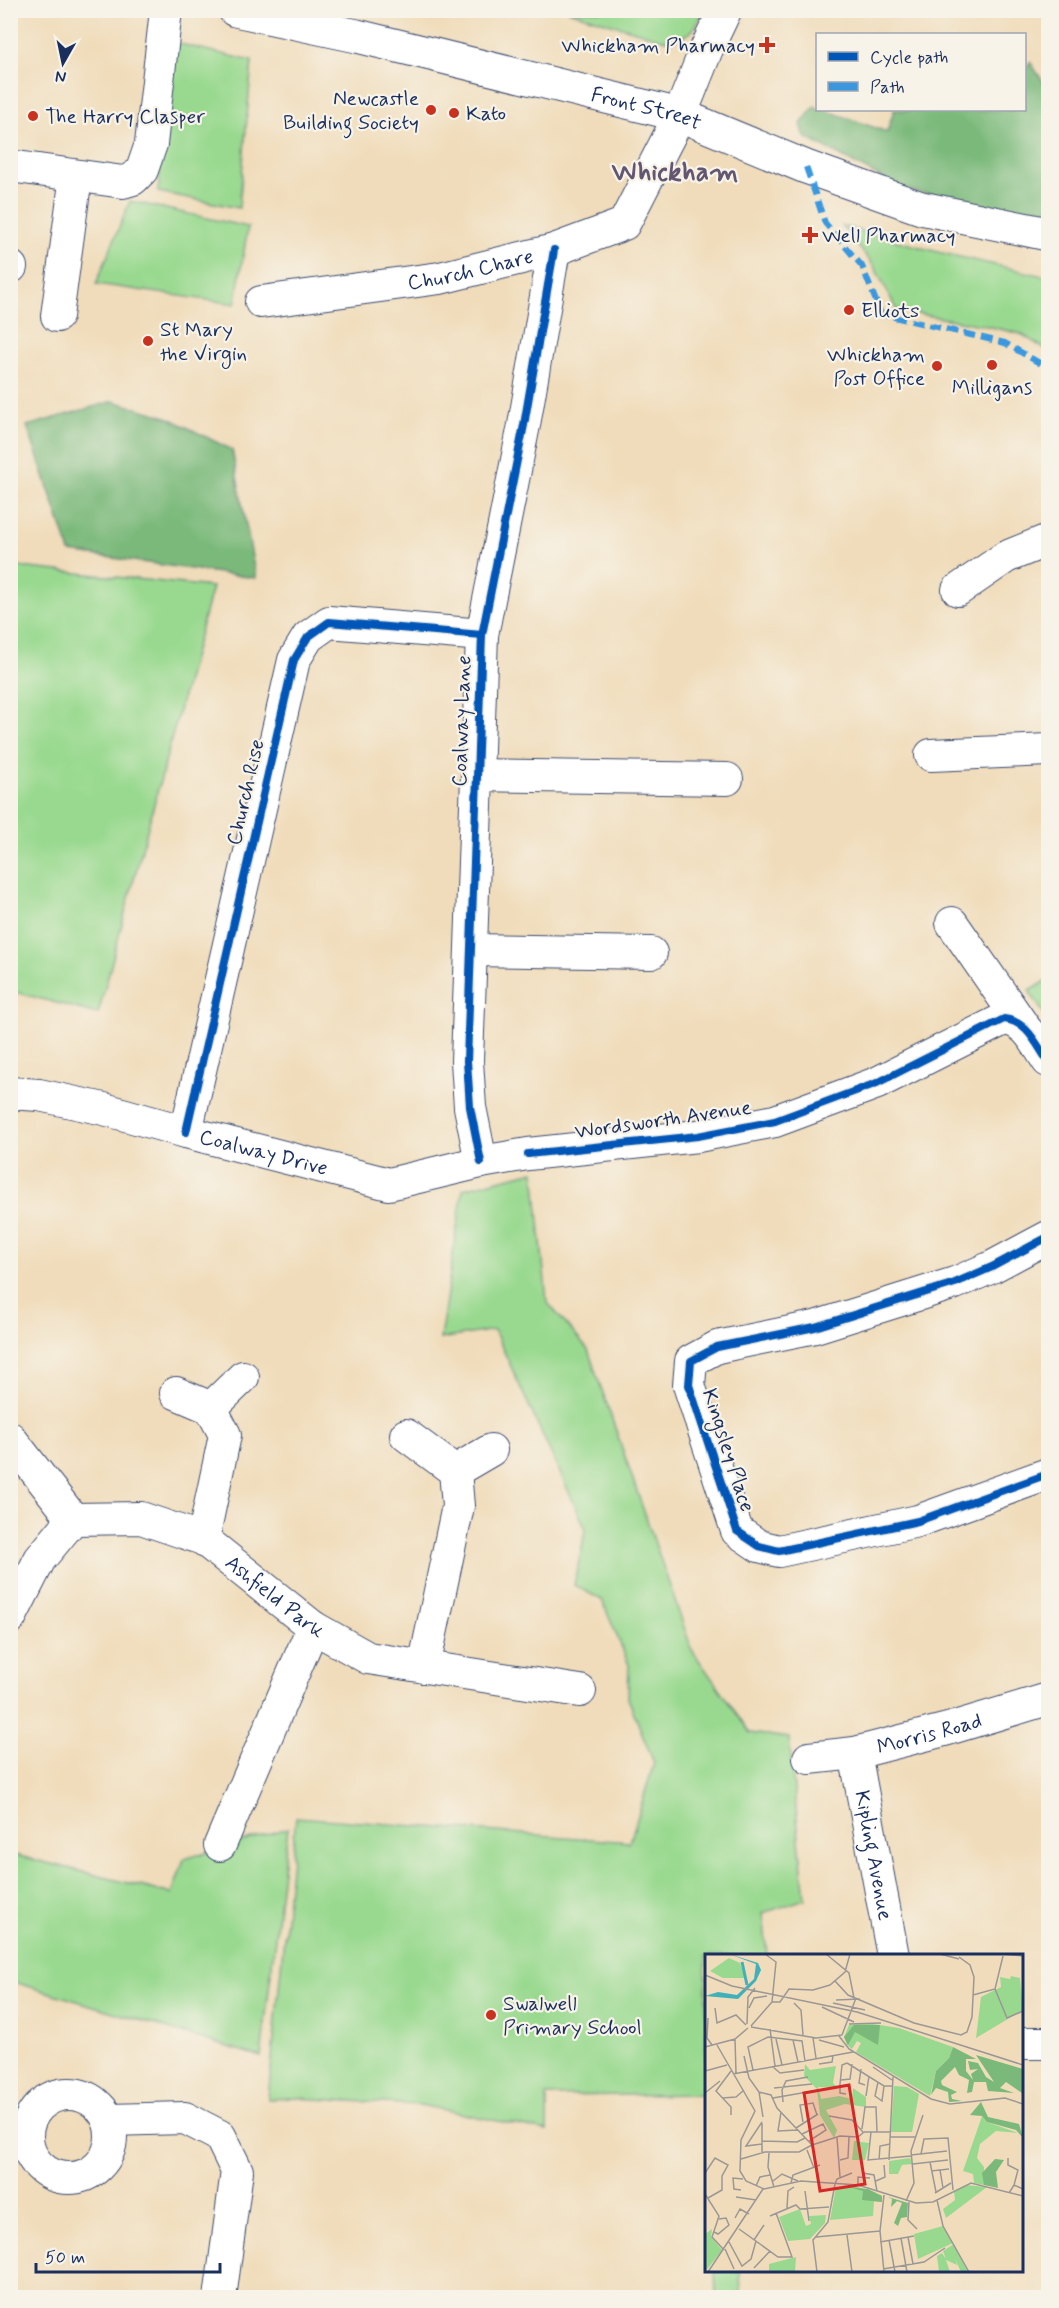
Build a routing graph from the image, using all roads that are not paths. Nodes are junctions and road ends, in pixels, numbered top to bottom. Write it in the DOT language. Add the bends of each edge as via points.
graph roads {
  1 [pos="166,10"];
  2 [pos="235,10"];
  3 [pos="725,10"];
  4 [pos="680,115"];
  5 [pos="10,166"];
  6 [pos="76,176"];
  7 [pos="1048,234"];
  8 [pos="554,250"];
  9 [pos="261,302"];
  10 [pos="57,316"];
  11 [pos="1048,540"];
  12 [pos="958,590"];
  13 [pos="482,634"];
  14 [pos="1048,750"];
  15 [pos="931,755"];
  16 [pos="477,775"];
  17 [pos="728,779"];
  18 [pos="952,923"];
  19 [pos="471,950"];
  20 [pos="651,953"];
  21 [pos="1024,1027"];
  22 [pos="1048,1061"];
  23 [pos="10,1093"];
  24 [pos="186,1132"];
  25 [pos="480,1162"];
  26 [pos="1048,1237"];
  27 [pos="243,1377"];
  28 [pos="176,1393"];
  29 [pos="211,1408"];
  30 [pos="406,1435"];
  31 [pos="10,1438"];
  32 [pos="491,1450"];
  33 [pos="455,1471"];
  34 [pos="1048,1474"];
  35 [pos="73,1519"];
  36 [pos="203,1539"];
  37 [pos="10,1618"];
  38 [pos="313,1627"];
  39 [pos="424,1667"];
  40 [pos="580,1691"];
  41 [pos="1048,1699"];
  42 [pos="855,1753"];
  43 [pos="809,1758"];
  44 [pos="220,1845"];
  45 [pos="893,1954"];
  46 [pos="1023,2043"];
  47 [pos="1048,2043"];
  48 [pos="109,2121"];
  49 [pos="220,2298"];
  1 -- 6 [label="street" via="151,144 142,170 123,182"];
  2 -- 4 [label="main road, Front Street"];
  3 -- 4 [label="main road"];
  4 -- 7 [label="main road, Front Street" via="806,167 921,207"];
  4 -- 8 [label="street, Church Chare" via="624,224"];
  5 -- 6 [label="street"];
  6 -- 10 [label="street"];
  8 -- 9 [label="street, Church Chare" via="440,278"];
  8 -- 13 [label="street, Coalway Lane"];
  11 -- 12 [label="street" via="1006,557"];
  13 -- 16 [label="street, Coalway Lane"];
  13 -- 24 [label="street, Church Rise" via="329,622 308,637 294,660"];
  14 -- 15 [label="street"];
  16 -- 17 [label="street"];
  16 -- 19 [label="street, Coalway Lane"];
  18 -- 21 [label="street"];
  19 -- 20 [label="street"];
  19 -- 25 [label="street, Coalway Lane" via="467,1061"];
  21 -- 22 [label="street"];
  21 -- 25 [label="street, Wordsworth Avenue" via="1011,1020 998,1020 877,1083 775,1121 698,1136"];
  23 -- 24 [label="street, Coalway Drive" via="104,1109"];
  24 -- 25 [label="street, Coalway Drive" via="389,1184"];
  26 -- 34 [label="street, Kingsley Place" via="954,1283 815,1327 717,1347 691,1361 689,1385 736,1531 759,1546 779,1551 918,1521"];
  27 -- 29 [label="street"];
  28 -- 29 [label="street"];
  29 -- 36 [label="street" via="225,1435"];
  30 -- 33 [label="street"];
  31 -- 35 [label="street"];
  32 -- 33 [label="street"];
  33 -- 39 [label="street" via="458,1506"];
  35 -- 36 [label="street, Ashfield Park" via="141,1518"];
  35 -- 37 [label="street" via="40,1559"];
  36 -- 38 [label="street, Ashfield Park"];
  38 -- 39 [label="street, Ashfield Park" via="368,1658"];
  38 -- 44 [label="street"];
  39 -- 40 [label="street, Ashfield Park"];
  41 -- 42 [label="street, Morris Road"];
  42 -- 43 [label="street, Morris Road"];
  42 -- 45 [label="street, Kipling Avenue"];
  46 -- 47 [label="street"];
  48 -- 49 [label="street" via="185,2118 220,2136 237,2171"];
}
